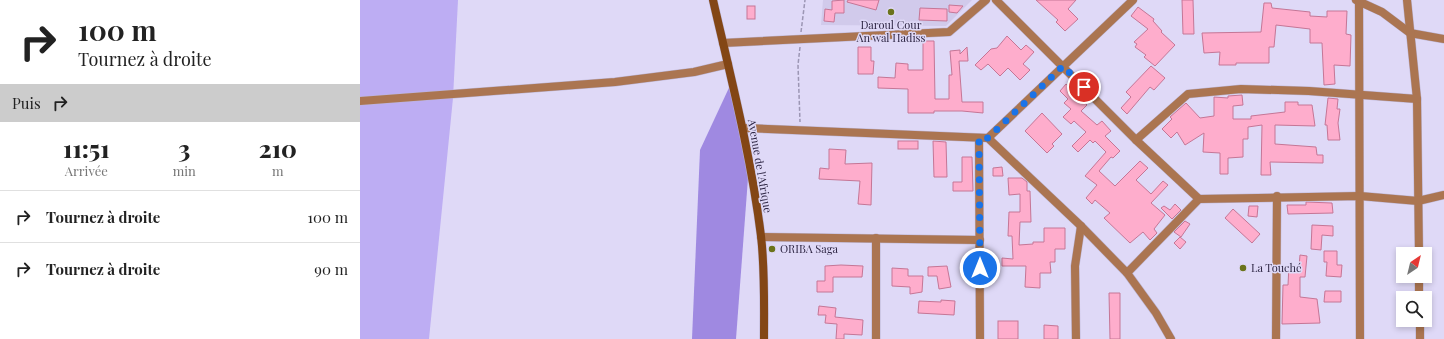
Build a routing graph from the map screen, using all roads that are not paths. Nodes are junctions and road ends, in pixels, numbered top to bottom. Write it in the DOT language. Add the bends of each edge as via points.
graph roads {
  1 [pos="713,0"];
  2 [pos="986,0"];
  3 [pos="996,0"];
  4 [pos="1133,0"];
  5 [pos="1358,0"];
  6 [pos="1408,0"];
  7 [pos="1410,33"];
  8 [pos="1444,39"];
  9 [pos="723,43"];
  10 [pos="728,64"];
  11 [pos="1063,66"];
  12 [pos="1360,95"];
  13 [pos="1417,99"];
  14 [pos="360,101"];
  15 [pos="743,128"];
  16 [pos="979,138"];
  17 [pos="988,138"];
  18 [pos="1136,140"];
  19 [pos="1444,195"];
  20 [pos="1277,196"];
  21 [pos="1360,196"];
  22 [pos="1199,199"];
  23 [pos="1418,201"];
  24 [pos="1082,226"];
  25 [pos="761,237"];
  26 [pos="876,238"];
  27 [pos="980,240"];
  28 [pos="1419,247"];
  29 [pos="1127,273"];
  30 [pos="1420,327"];
  31 [pos="764,339"];
  32 [pos="876,339"];
  33 [pos="980,339"];
  34 [pos="1076,339"];
  35 [pos="1171,339"];
  36 [pos="1276,339"];
  37 [pos="1360,339"];
  38 [pos="1420,339"];
  1 -- 9 [label="main road, Avenue de l'Afrique"];
  2 -- 9 [label="street" via="949,32"];
  3 -- 11 [label="street"];
  4 -- 11 [label="street"];
  5 -- 7 [label="street" via="1382,12"];
  5 -- 12 [label="street"];
  6 -- 7 [label="street"];
  7 -- 8 [label="street"];
  7 -- 13 [label="street"];
  9 -- 10 [label="main road, Avenue de l'Afrique"];
  10 -- 14 [label="street" via="694,72 615,82"];
  10 -- 15 [label="main road, Avenue de l'Afrique"];
  11 -- 17 [label="street"];
  11 -- 18 [label="street"];
  12 -- 13 [label="street"];
  12 -- 18 [label="street" via="1235,89 1188,94"];
  12 -- 21 [label="street"];
  13 -- 23 [label="street"];
  15 -- 16 [label="street"];
  15 -- 25 [label="main road, Avenue de l'Afrique"];
  16 -- 17 [label="street"];
  16 -- 27 [label="street"];
  17 -- 24 [label="street"];
  18 -- 22 [label="street"];
  19 -- 23 [label="street"];
  20 -- 21 [label="street"];
  20 -- 22 [label="street"];
  20 -- 36 [label="street"];
  21 -- 23 [label="street"];
  21 -- 37 [label="street"];
  22 -- 29 [label="street"];
  23 -- 28 [label="street"];
  24 -- 29 [label="street"];
  24 -- 34 [label="street" via="1075,266"];
  25 -- 26 [label="street"];
  25 -- 31 [label="main road, Avenue de l'Afrique"];
  26 -- 27 [label="street"];
  26 -- 32 [label="street"];
  27 -- 33 [label="street"];
  29 -- 35 [label="street"];
  30 -- 38 [label="street"];
}
